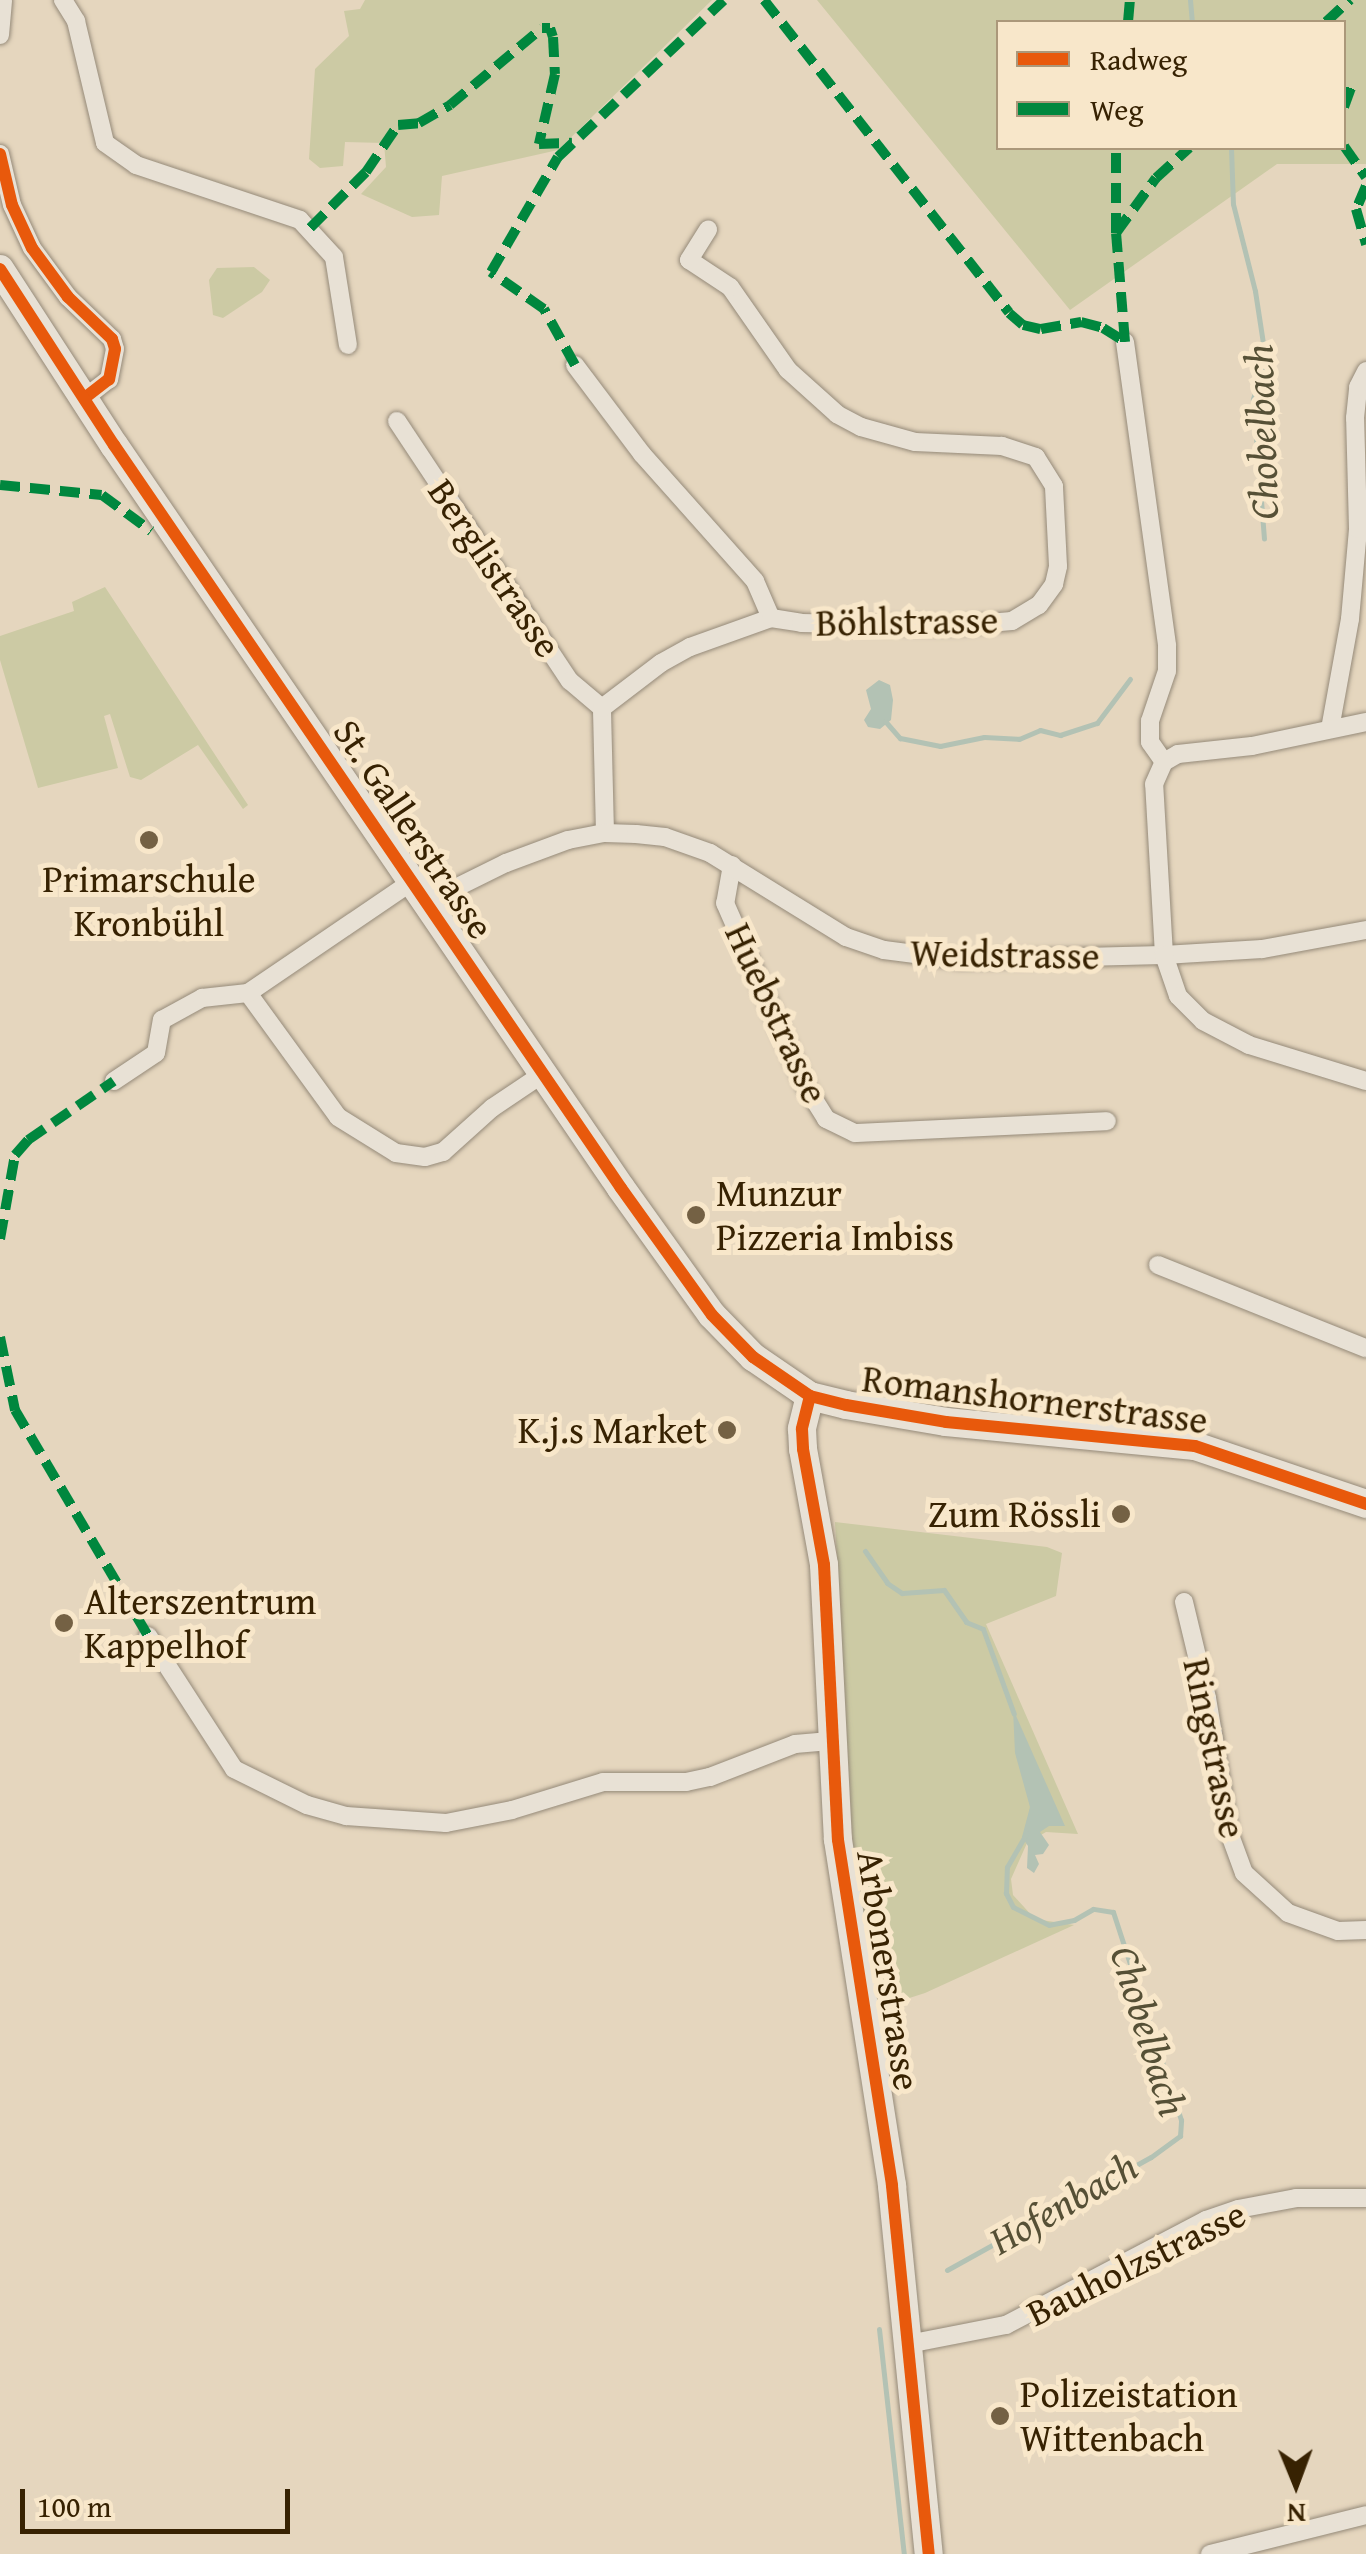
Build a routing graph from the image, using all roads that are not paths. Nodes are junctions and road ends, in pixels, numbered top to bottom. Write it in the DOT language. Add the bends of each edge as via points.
graph roads {
  1 [pos="3,0"];
  2 [pos="64,0"];
  3 [pos="0,35"];
  4 [pos="0,154"];
  5 [pos="708,229"];
  6 [pos="0,269"];
  7 [pos="1125,342"];
  8 [pos="348,345"];
  9 [pos="575,364"];
  10 [pos="1366,371"];
  11 [pos="86,398"];
  12 [pos="397,421"];
  13 [pos="1362,528"];
  14 [pos="771,618"];
  15 [pos="602,708"];
  16 [pos="1366,722"];
  17 [pos="1330,729"];
  18 [pos="1164,762"];
  19 [pos="605,832"];
  20 [pos="732,865"];
  21 [pos="420,891"];
  22 [pos="1366,930"];
  23 [pos="1164,954"];
  24 [pos="248,993"];
  25 [pos="544,1073"];
  26 [pos="1366,1080"];
  27 [pos="114,1082"];
  28 [pos="1107,1122"];
  29 [pos="1158,1265"];
  30 [pos="1366,1348"];
  31 [pos="810,1396"];
  32 [pos="1366,1504"];
  33 [pos="1184,1602"];
  34 [pos="148,1636"];
  35 [pos="833,1742"];
  36 [pos="1366,1930"];
  37 [pos="1366,2198"];
  38 [pos="908,2344"];
  39 [pos="1366,2515"];
  40 [pos="929,2554"];
  41 [pos="1210,2554"];
  1 -- 3 [label="street"];
  2 -- 8 [label="street" via="76,21 106,143 136,165 310,228 334,257"];
  4 -- 11 [label="street" via="12,206 32,248 116,350 109,379"];
  5 -- 14 [label="street, Böhlstrasse" via="689,260 730,286 788,370 836,414 915,442 1025,451 1054,486 1054,584 1039,604 1012,620 954,626"];
  6 -- 11 [label="main road, St. Gallerstrasse"];
  7 -- 18 [label="street" via="1168,646 1150,721 1150,742"];
  9 -- 14 [label="street" via="642,454 755,581"];
  10 -- 13 [label="street" via="1355,418"];
  11 -- 21 [label="main road, St. Gallerstrasse"];
  12 -- 15 [label="street, Berglistrasse" via="570,680"];
  13 -- 17 [label="street"];
  14 -- 15 [label="street, Böhlstrasse" via="690,647"];
  15 -- 19 [label="street"];
  16 -- 17 [label="street"];
  17 -- 18 [label="street" via="1178,754"];
  18 -- 23 [label="street" via="1154,784"];
  19 -- 20 [label="street, Weidstrasse" via="664,837"];
  19 -- 21 [label="street, Weidstrasse"];
  20 -- 23 [label="street, Weidstrasse" via="846,937 884,950 961,960"];
  20 -- 28 [label="street, Huebstrasse" via="725,903 826,1118 855,1133"];
  21 -- 24 [label="street, Weidstrasse"];
  21 -- 25 [label="main road, St. Gallerstrasse"];
  22 -- 23 [label="street, Weidstrasse" via="1262,949"];
  23 -- 26 [label="street" via="1178,996 1204,1021 1248,1045"];
  24 -- 25 [label="street" via="347,1126 396,1153 442,1152"];
  24 -- 27 [label="street" via="202,998 162,1020 156,1052"];
  25 -- 31 [label="main road, St. Gallerstrasse" via="712,1316 752,1357"];
  29 -- 30 [label="street"];
  31 -- 32 [label="main road, Romanshornerstrasse" via="901,1416 1195,1446"];
  31 -- 35 [label="main road, Arbonerstrasse" via="802,1436 823,1554"];
  33 -- 36 [label="street, Ringstrasse" via="1230,1835 1244,1872 1269,1900 1299,1918 1338,1931"];
  34 -- 35 [label="street" via="234,1769 346,1816 446,1824 603,1782 710,1777 795,1744"];
  35 -- 38 [label="main road, Arbonerstrasse" via="845,1903 881,2111"];
  37 -- 38 [label="street, Bauholzstrasse" via="1296,2198 1238,2209 1006,2325"];
  38 -- 40 [label="main road, Arbonerstrasse"];
  39 -- 41 [label="street"];
}
